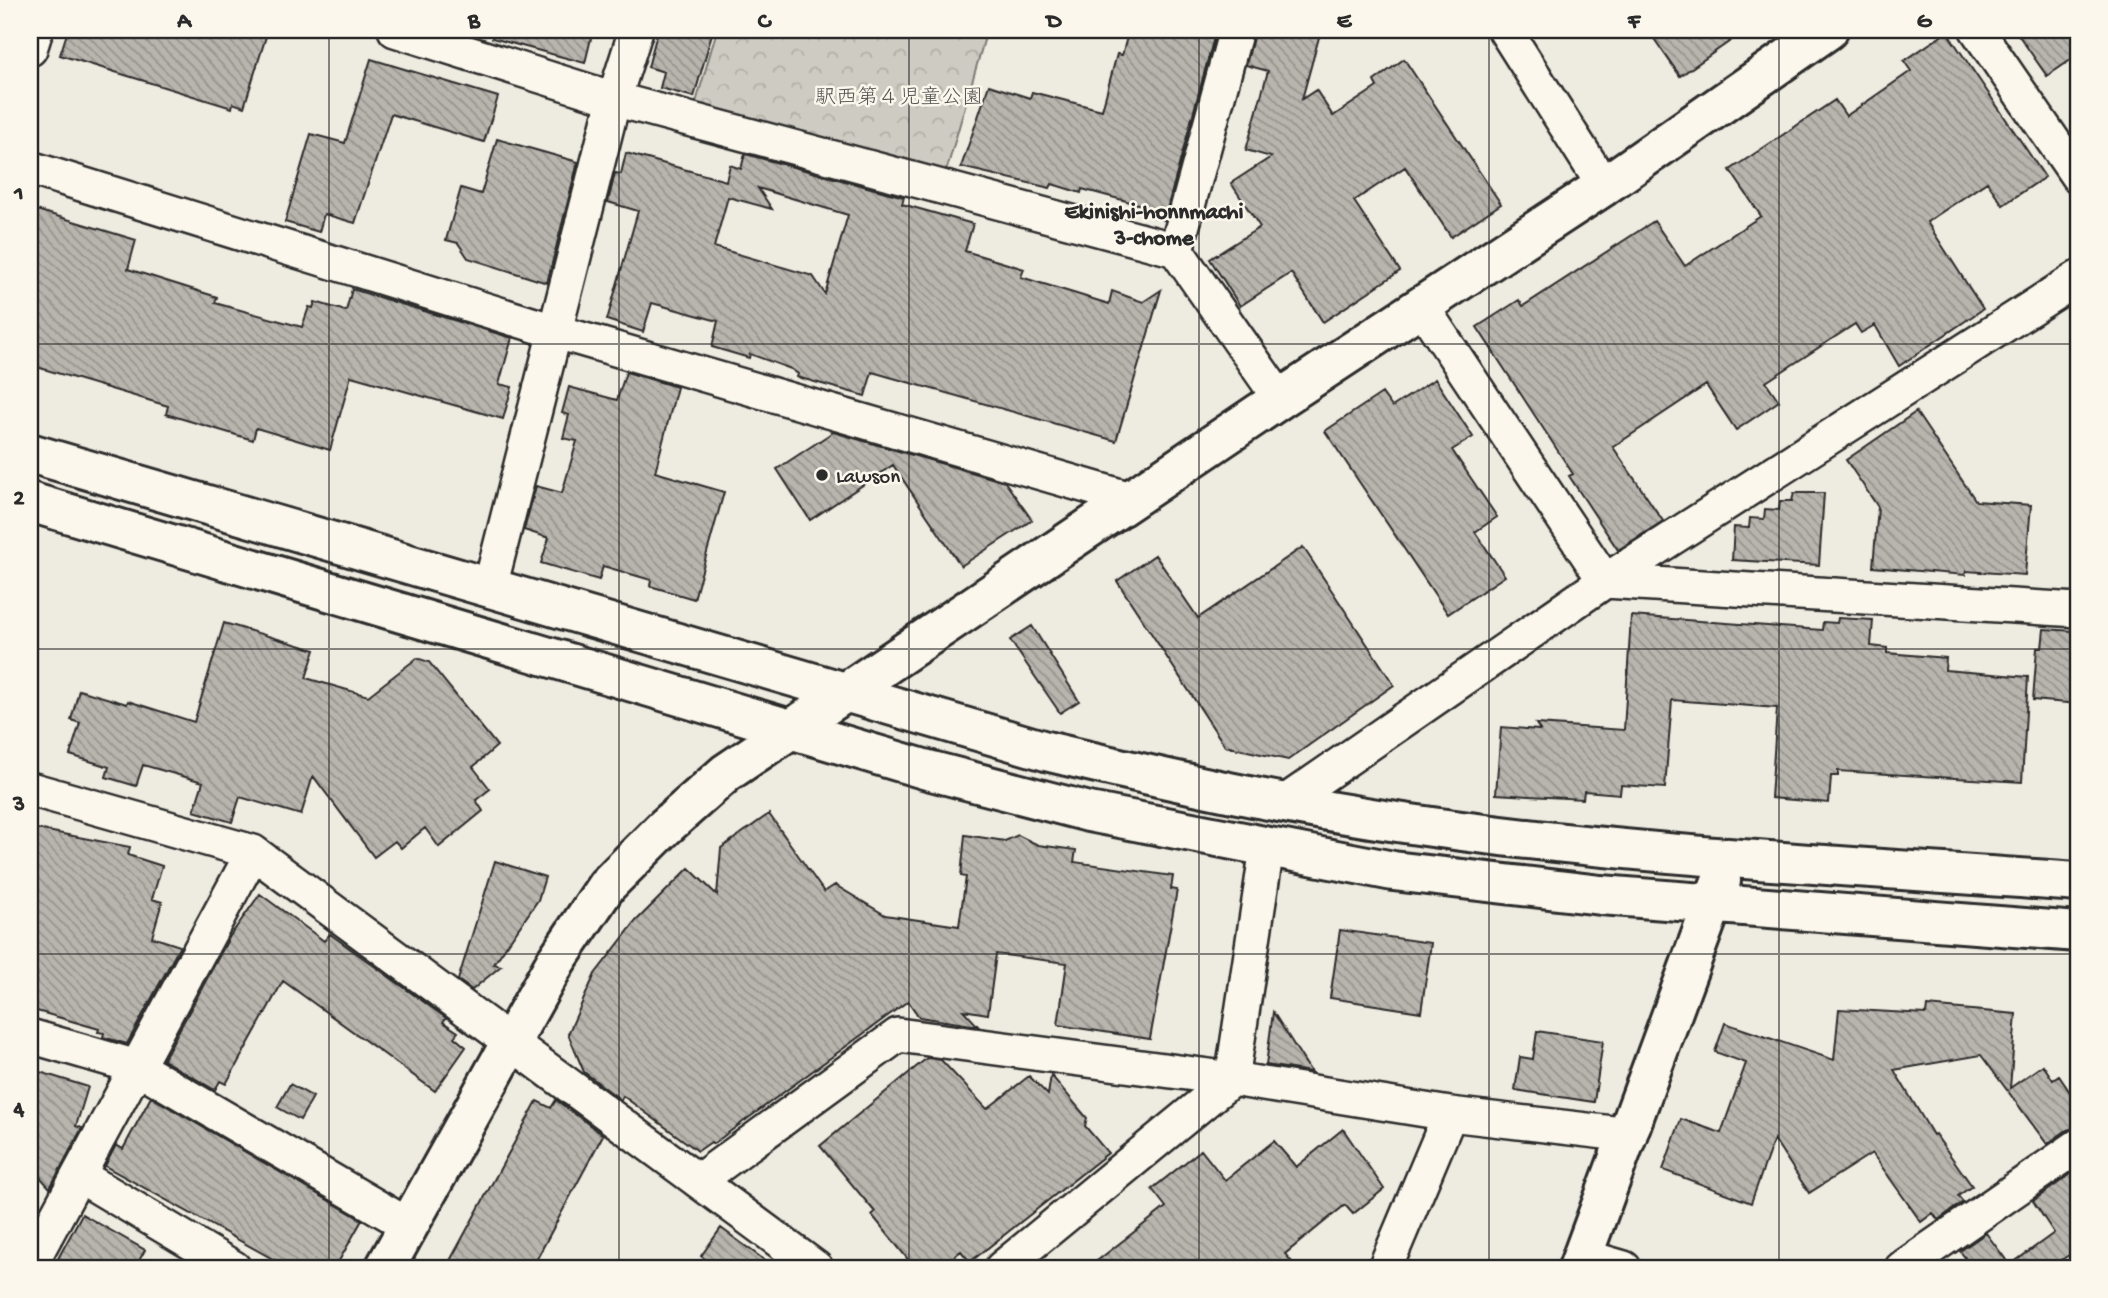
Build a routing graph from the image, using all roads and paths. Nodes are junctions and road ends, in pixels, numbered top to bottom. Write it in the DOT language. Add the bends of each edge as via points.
graph roads {
  1 [pos="36,30"];
  2 [pos="396,30"];
  3 [pos="636,30"];
  4 [pos="1236,30"];
  5 [pos="1506,30"];
  6 [pos="1828,30"];
  7 [pos="1977,30"];
  8 [pos="30,49"];
  9 [pos="614,99"];
  10 [pos="30,168"];
  11 [pos="2078,177"];
  12 [pos="1604,186"];
  13 [pos="1176,250"];
  14 [pos="2078,278"];
  15 [pos="1422,307"];
  16 [pos="557,332"];
  17 [pos="1280,399"];
  18 [pos="30,453"];
  19 [pos="1131,499"];
  20 [pos="30,502"];
  21 [pos="198,502"];
  22 [pos="185,548"];
  23 [pos="1605,581"];
  24 [pos="490,587"];
  25 [pos="2078,610"];
  26 [pos="846,692"];
  27 [pos="791,729"];
  28 [pos="30,789"];
  29 [pos="1285,802"];
  30 [pos="1268,848"];
  31 [pos="253,852"];
  32 [pos="1730,856"];
  33 [pos="2078,883"];
  34 [pos="1713,903"];
  35 [pos="2078,932"];
  36 [pos="30,1036"];
  37 [pos="512,1041"];
  38 [pos="137,1067"];
  39 [pos="1232,1079"];
  40 [pos="1450,1114"];
  41 [pos="1630,1135"];
  42 [pos="2078,1146"];
  43 [pos="79,1176"];
  44 [pos="698,1181"];
  45 [pos="408,1225"];
  46 [pos="1581,1262"];
  47 [pos="30,1265"];
  48 [pos="234,1268"];
  49 [pos="385,1268"];
  50 [pos="816,1268"];
  51 [pos="1002,1268"];
  52 [pos="1385,1268"];
  53 [pos="1624,1268"];
  54 [pos="1902,1268"];
  1 -- 8 [label="street"];
  2 -- 9 [label="street"];
  3 -- 9 [label="street"];
  4 -- 13 [label="street"];
  5 -- 12 [label="street"];
  6 -- 12 [label="street"];
  7 -- 11 [label="street"];
  9 -- 13 [label="street"];
  9 -- 16 [label="street"];
  10 -- 16 [label="street"];
  12 -- 15 [label="street"];
  13 -- 17 [label="street"];
  14 -- 23 [label="street"];
  15 -- 17 [label="street"];
  15 -- 23 [label="street"];
  16 -- 19 [label="street"];
  16 -- 24 [label="street"];
  17 -- 19 [label="street"];
  18 -- 21 [label="street"];
  19 -- 26 [label="street"];
  20 -- 22 [label="street"];
  21 -- 22 [label="street"];
  21 -- 24 [label="street"];
  22 -- 27 [label="street"];
  23 -- 25 [label="street"];
  23 -- 29 [label="street"];
  24 -- 26 [label="street"];
  26 -- 27 [label="street"];
  26 -- 29 [label="street" via="1046,751"];
  27 -- 30 [label="street" via="1089,812"];
  27 -- 37 [label="street" via="726,773 607,886 556,961"];
  28 -- 31 [label="street"];
  29 -- 32 [label="street" via="1403,823 1570,844"];
  30 -- 34 [label="street" via="1393,871"];
  30 -- 39 [label="street"];
  31 -- 37 [label="street"];
  31 -- 38 [label="street"];
  32 -- 33 [label="street"];
  32 -- 34 [label="street"];
  34 -- 35 [label="street"];
  34 -- 41 [label="street"];
  36 -- 38 [label="street"];
  37 -- 44 [label="street"];
  37 -- 45 [label="street"];
  38 -- 43 [label="street"];
  38 -- 45 [label="street"];
  39 -- 40 [label="street"];
  39 -- 44 [label="street" via="898,1035"];
  39 -- 51 [label="street"];
  40 -- 41 [label="street"];
  40 -- 52 [label="street"];
  41 -- 46 [label="street"];
  42 -- 54 [label="street"];
  43 -- 47 [label="street"];
  43 -- 48 [label="street"];
  44 -- 50 [label="street"];
  45 -- 49 [label="street"];
  46 -- 53 [label="street"];
}
